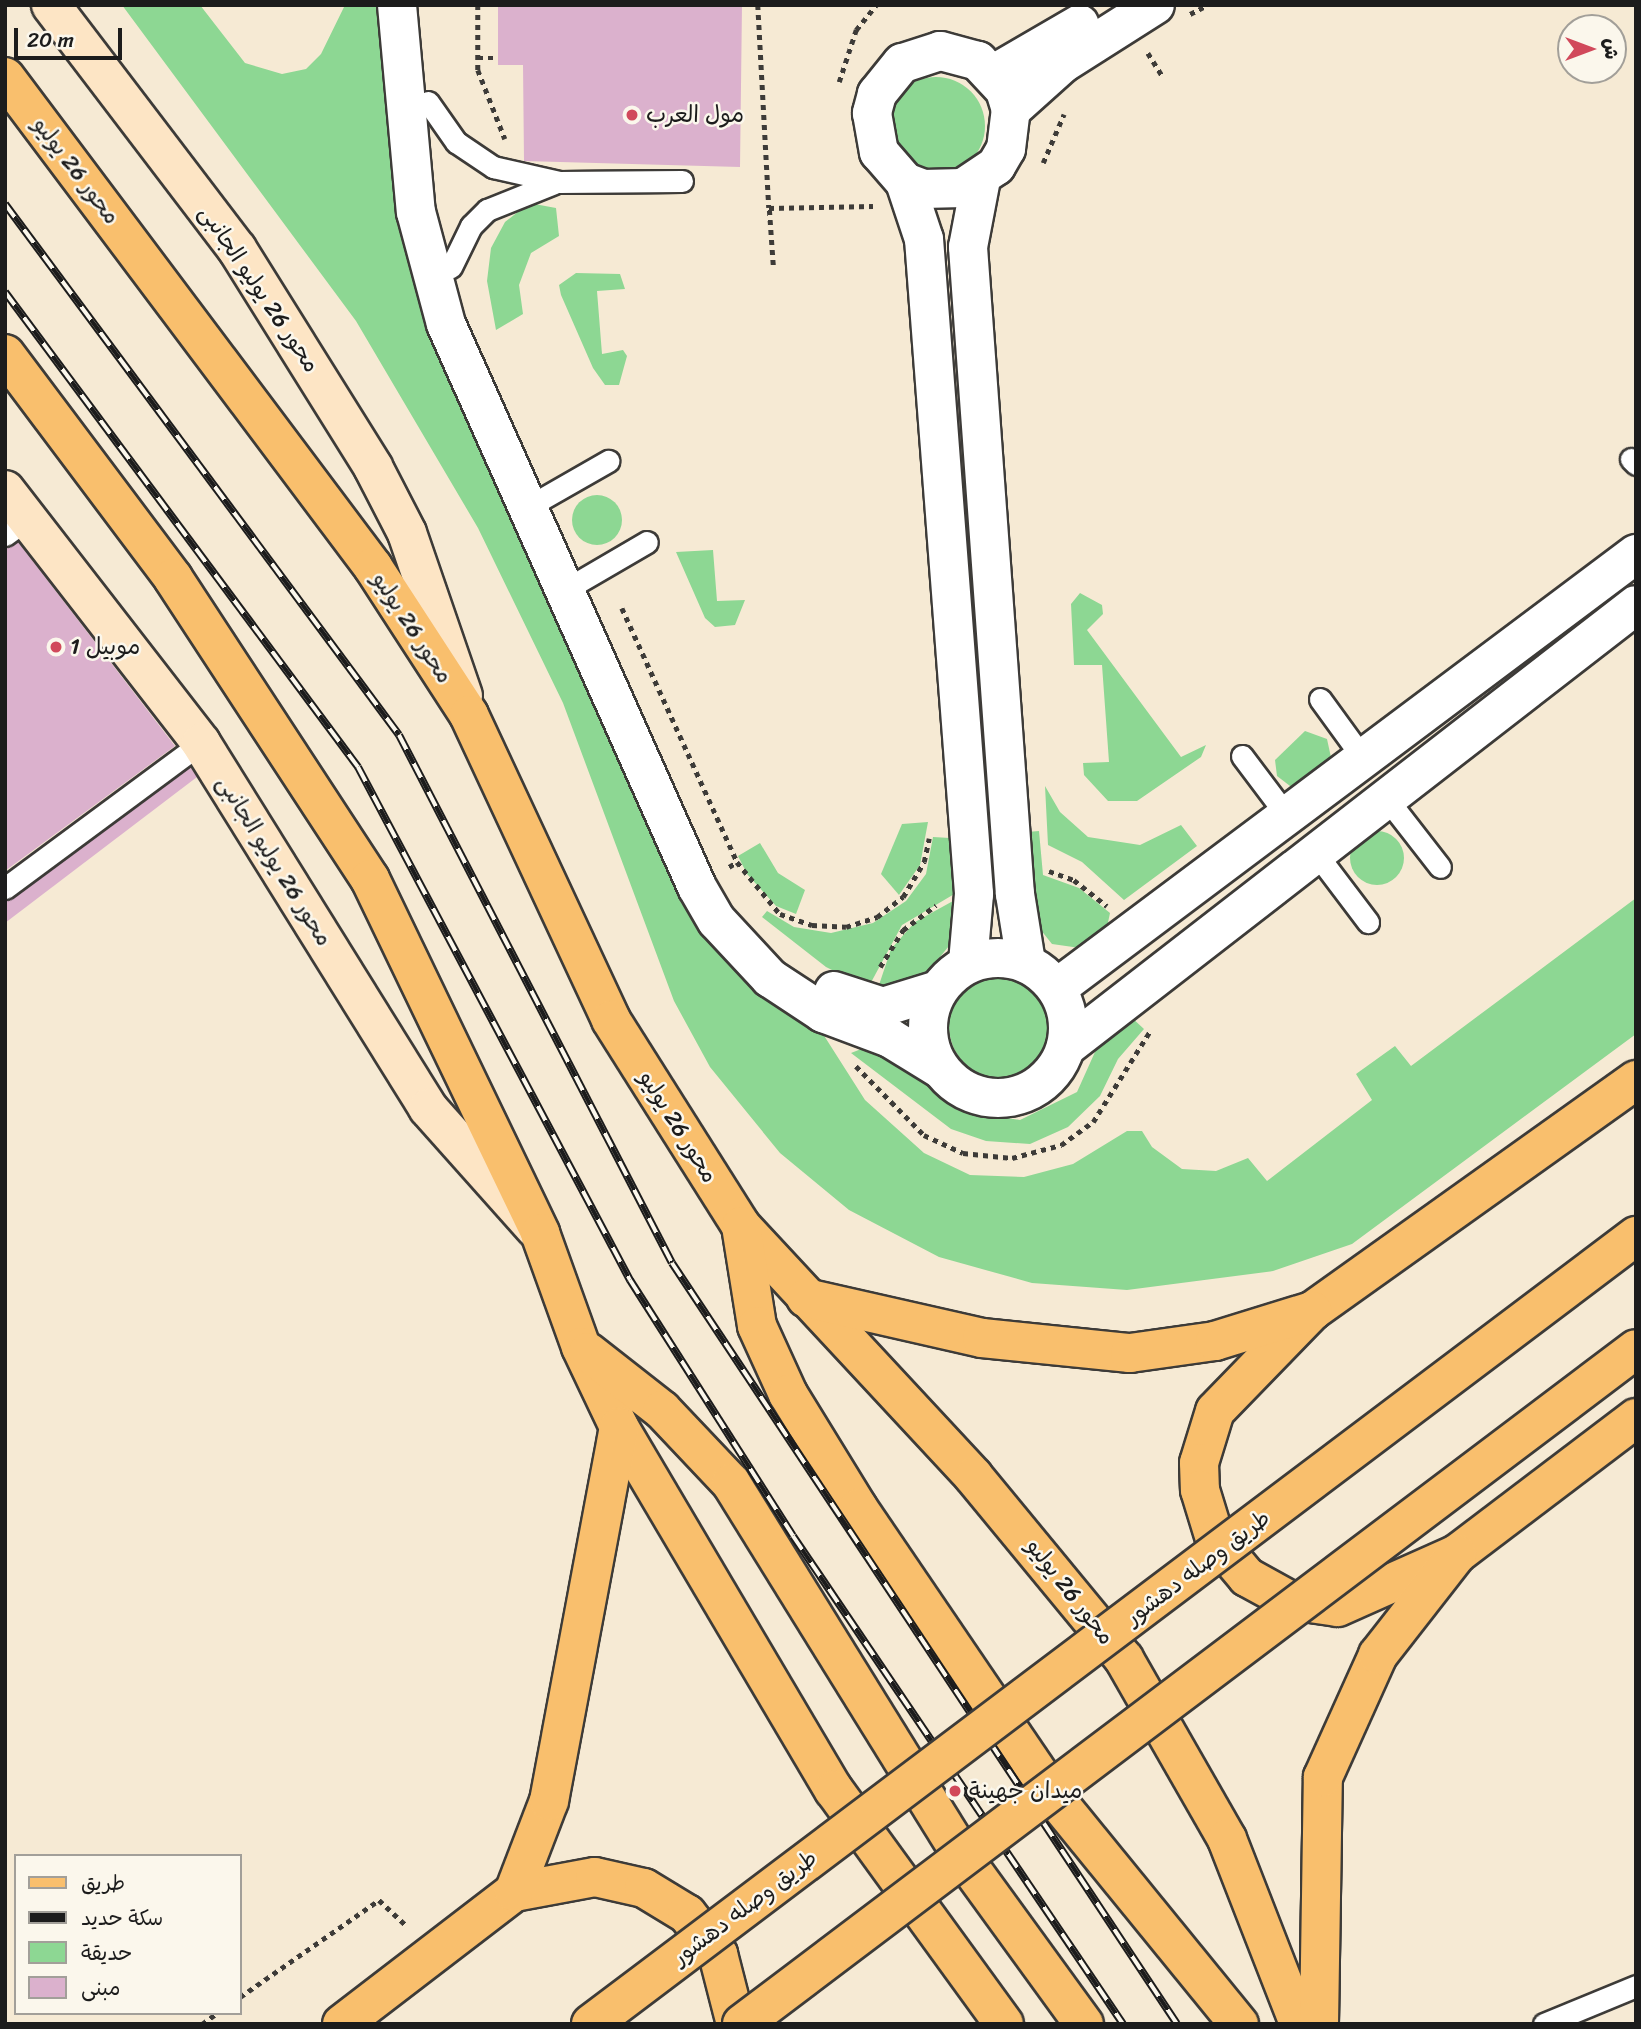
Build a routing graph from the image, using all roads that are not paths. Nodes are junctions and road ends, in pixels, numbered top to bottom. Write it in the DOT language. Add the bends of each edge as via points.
graph roads {
  1 [pos="51,5"];
  2 [pos="397,5"];
  3 [pos="419,5"];
  4 [pos="1116,5"];
  5 [pos="1170,11"];
  6 [pos="994,74"];
  7 [pos="5,78"];
  8 [pos="428,102"];
  9 [pos="1011,110"];
  10 [pos="981,180"];
  11 [pos="682,181"];
  12 [pos="559,182"];
  13 [pos="897,194"];
  14 [pos="451,267"];
  15 [pos="5,354"];
  16 [pos="608,461"];
  17 [pos="535,503"];
  18 [pos="13,514"];
  19 [pos="647,542"];
  20 [pos="1636,554"];
  21 [pos="573,585"];
  22 [pos="1636,605"];
  23 [pos="1320,699"];
  24 [pos="468,715"];
  25 [pos="201,743"];
  26 [pos="1242,755"];
  27 [pos="1365,761"];
  28 [pos="1387,799"];
  29 [pos="1288,817"];
  30 [pos="1318,856"];
  31 [pos="1440,867"];
  32 [pos="6,886"];
  33 [pos="1368,922"];
  34 [pos="1026,962"];
  35 [pos="968,963"];
  36 [pos="1057,988"];
  37 [pos="938,990"];
  38 [pos="852,1012"];
  39 [pos="1066,1047"];
  40 [pos="940,1068"];
  41 [pos="1636,1080"];
  42 [pos="741,1226"];
  43 [pos="540,1233"];
  44 [pos="1636,1236"];
  45 [pos="806,1298"];
  46 [pos="1312,1311"];
  47 [pos="580,1347"];
  48 [pos="1636,1349"];
  49 [pos="1636,1418"];
  50 [pos="619,1427"];
  51 [pos="1457,1554"];
  52 [pos="514,1892"];
  53 [pos="1636,1986"];
  54 [pos="342,2024"];
  55 [pos="591,2024"];
  56 [pos="736,2024"];
  57 [pos="742,2024"];
  58 [pos="1004,2024"];
  59 [pos="1084,2024"];
  60 [pos="1239,2024"];
  61 [pos="1299,2024"];
  62 [pos="1319,2024"];
  63 [pos="1544,2024"];
  1 -- 24 [label="main road, محور 26 يوليو الجانبى" via="237,249 373,467 429,590"];
  2 -- 17 [label="street" via="411,178 428,268 466,374"];
  3 -- 8 [label="street"];
  4 -- 6 [label="street"];
  5 -- 9 [label="street" via="1062,64"];
  6 -- 9 [label="street"];
  6 -- 13 [label="street" via="969,57 940,51 902,63 888,76 877,93 873,133"];
  7 -- 24 [label="main road, محور 26 يوليو" via="373,567"];
  8 -- 12 [label="lane" via="456,142 513,173"];
  8 -- 14 [label="street"];
  9 -- 10 [label="street" via="1006,149"];
  10 -- 13 [label="street" via="943,191"];
  10 -- 34 [label="street" via="968,247 1015,894"];
  11 -- 12 [label="lane"];
  12 -- 14 [label="lane" via="519,192 487,210 471,226"];
  13 -- 35 [label="street" via="924,239 974,894"];
  14 -- 17 [label="street"];
  15 -- 43 [label="main road" via="173,578 370,879"];
  16 -- 17 [label="lane"];
  17 -- 21 [label="street"];
  18 -- 25 [label="main road, محور 26 يوليو الجانبى"];
  19 -- 21 [label="lane"];
  20 -- 27 [label="street"];
  21 -- 38 [label="street" via="717,921 770,978"];
  22 -- 28 [label="street"];
  23 -- 27 [label="lane"];
  24 -- 42 [label="main road, محور 26 يوليو" via="611,1020"];
  25 -- 32 [label="lane"];
  25 -- 43 [label="main road, محور 26 يوليو الجانبى" via="428,1108 480,1173"];
  26 -- 29 [label="lane"];
  27 -- 29 [label="street"];
  28 -- 30 [label="street"];
  28 -- 31 [label="lane"];
  29 -- 36 [label="street"];
  30 -- 33 [label="lane"];
  30 -- 39 [label="street"];
  34 -- 35 [label="street" via="987,957"];
  34 -- 36 [label="street"];
  35 -- 37 [label="street"];
  36 -- 39 [label="street" via="1065,1007"];
  37 -- 38 [label="street" via="902,1006"];
  37 -- 40 [label="street" via="927,1030"];
  38 -- 40 [label="street"];
  39 -- 40 [label="street" via="1045,1080 1009,1098 970,1093"];
  41 -- 46 [label="main road"];
  42 -- 45 [label="main road, محور 26 يوليو"];
  42 -- 60 [label="main road, محور 26 يوليو" via="757,1326 788,1394 858,1508 1057,1801"];
  43 -- 47 [label="main road"];
  44 -- 55 [label="main road, طريق وصله دهشور, bridge"];
  45 -- 46 [label="main road" via="982,1338 1130,1353 1215,1341"];
  45 -- 61 [label="main road, محور 26 يوليو" via="1047,1560 1124,1659 1227,1839"];
  46 -- 51 [label="main road" via="1215,1411 1199,1463 1205,1517 1215,1539 1266,1591 1313,1606 1338,1607"];
  47 -- 50 [label="main road"];
  47 -- 59 [label="main road" via="662,1410 730,1483 964,1859"];
  48 -- 57 [label="main road, bridge"];
  49 -- 51 [label="main road"];
  50 -- 52 [label="main road" via="549,1801"];
  50 -- 58 [label="main road" via="834,1790"];
  51 -- 62 [label="main road" via="1378,1655 1323,1777"];
  52 -- 54 [label="main road"];
  52 -- 56 [label="main road" via="595,1877 666,1899 718,1954"];
  53 -- 63 [label="lane"];
}
